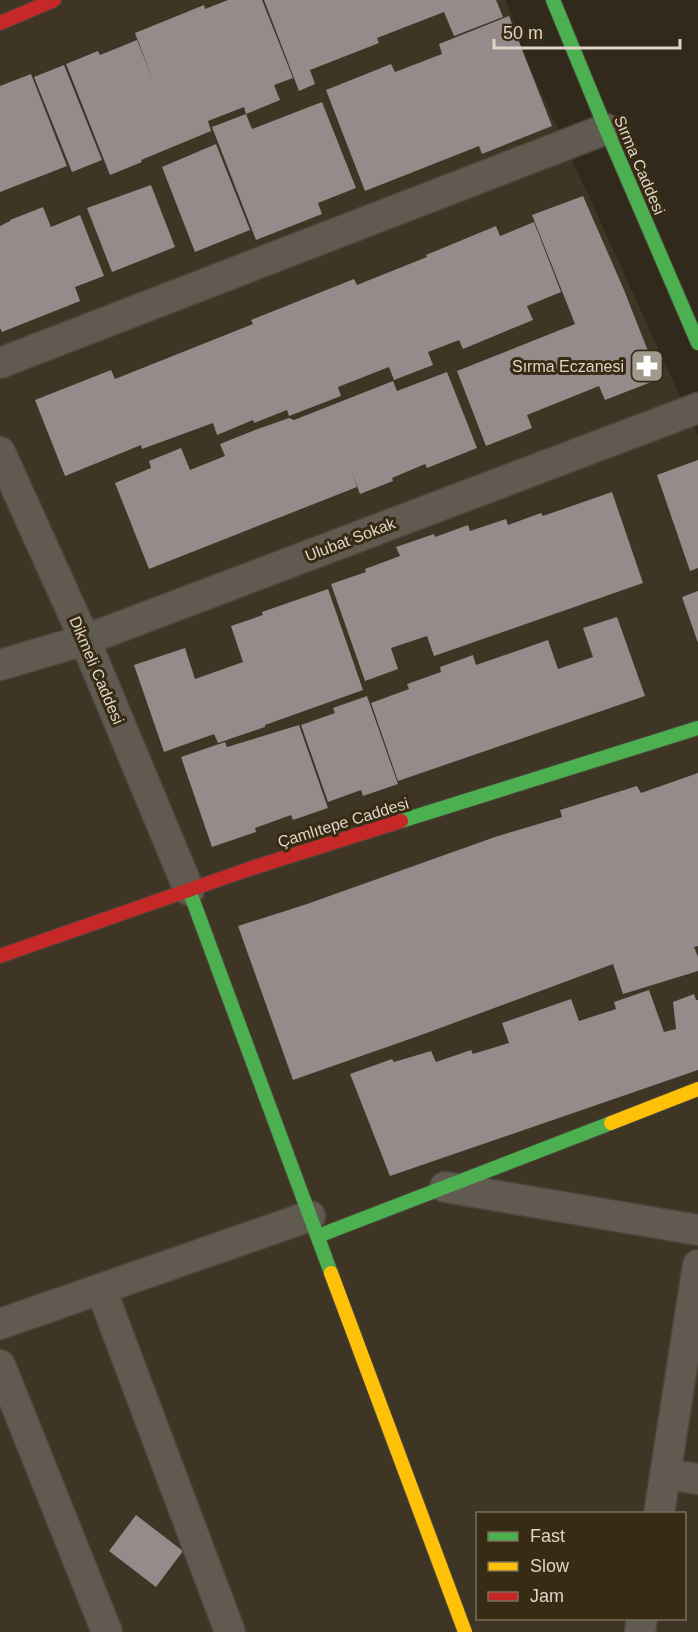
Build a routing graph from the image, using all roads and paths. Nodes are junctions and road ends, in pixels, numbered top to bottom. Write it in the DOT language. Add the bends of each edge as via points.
graph roads {
  1 [pos="54,0"];
  2 [pos="553,0"];
  3 [pos="0,23"];
  4 [pos="606,129"];
  5 [pos="698,343"];
  6 [pos="0,363"];
  7 [pos="698,408"];
  8 [pos="0,452"];
  9 [pos="85,640"];
  10 [pos="0,665"];
  11 [pos="698,728"];
  12 [pos="189,890"];
  13 [pos="0,956"];
  14 [pos="698,1089"];
  15 [pos="445,1187"];
  16 [pos="314,1226"];
  17 [pos="698,1230"];
  18 [pos="698,1265"];
  19 [pos="101,1288"];
  20 [pos="0,1324"];
  21 [pos="0,1365"];
  22 [pos="665,1474"];
  23 [pos="698,1479"];
  24 [pos="659,1512"];
  25 [pos="107,1632"];
  26 [pos="230,1632"];
  27 [pos="465,1632"];
  1 -- 3 [label="street"];
  2 -- 4 [label="street, Sırma Caddesi"];
  4 -- 5 [label="street, Sırma Caddesi"];
  4 -- 6 [label="street"];
  7 -- 9 [label="street, Ulubat Sokak"];
  8 -- 9 [label="street, Dikmeli Caddesi"];
  9 -- 10 [label="street, Ulubat Sokak"];
  9 -- 12 [label="street, Dikmeli Caddesi"];
  11 -- 12 [label="street, Çamlıtepe Caddesi"];
  12 -- 13 [label="street, Çamlıtepe Caddesi"];
  12 -- 16 [label="street"];
  14 -- 15 [label="street"];
  15 -- 16 [label="street"];
  15 -- 17 [label="street"];
  16 -- 19 [label="street"];
  16 -- 27 [label="street"];
  18 -- 22 [label="street"];
  19 -- 20 [label="street"];
  19 -- 26 [label="street"];
  21 -- 25 [label="street"];
  22 -- 23 [label="street"];
  22 -- 24 [label="street"];
}
